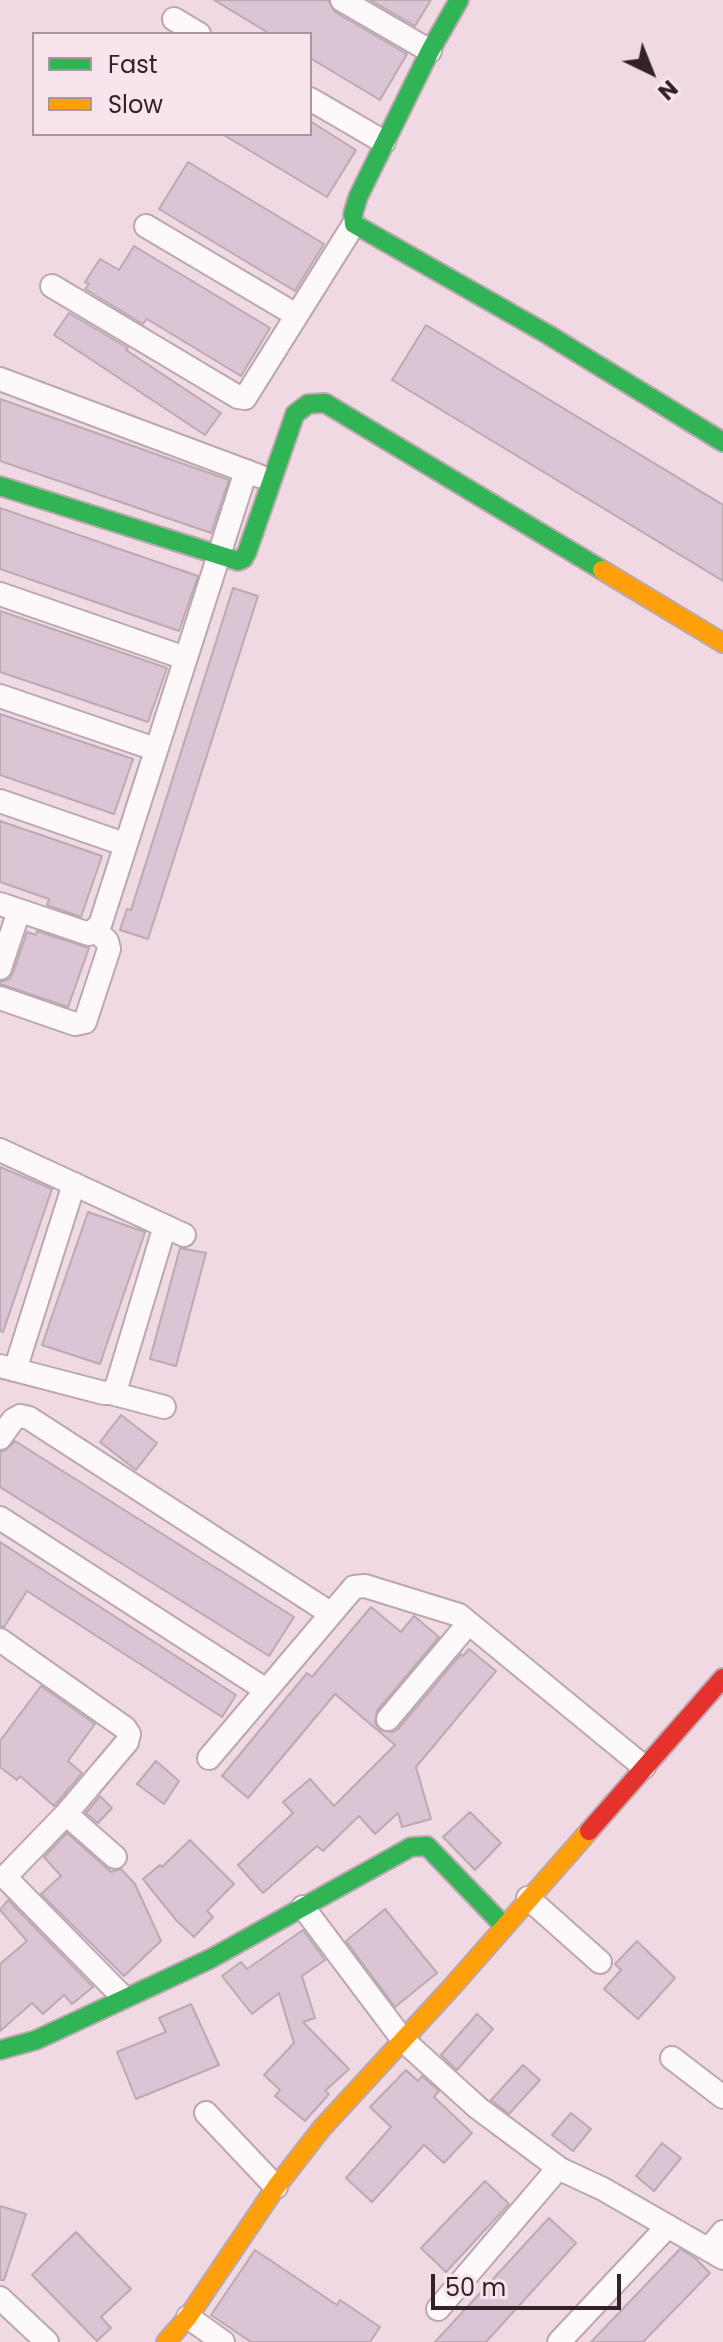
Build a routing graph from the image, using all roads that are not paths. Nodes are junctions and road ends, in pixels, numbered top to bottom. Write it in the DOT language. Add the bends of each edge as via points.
graph roads {
  1 [pos="342,0"];
  2 [pos="459,0"];
  3 [pos="174,19"];
  4 [pos="196,32"];
  5 [pos="430,51"];
  6 [pos="312,100"];
  7 [pos="384,142"];
  8 [pos="354,224"];
  9 [pos="146,226"];
  10 [pos="52,286"];
  11 [pos="296,315"];
  12 [pos="0,379"];
  13 [pos="723,442"];
  14 [pos="246,471"];
  15 [pos="271,480"];
  16 [pos="0,486"];
  17 [pos="220,556"];
  18 [pos="0,594"];
  19 [pos="723,643"];
  20 [pos="185,658"];
  21 [pos="0,696"];
  22 [pos="155,749"];
  23 [pos="0,801"];
  24 [pos="124,844"];
  25 [pos="10,907"];
  26 [pos="96,931"];
  27 [pos="0,968"];
  28 [pos="0,998"];
  29 [pos="0,1150"];
  30 [pos="74,1184"];
  31 [pos="8,1368"];
  32 [pos="111,1393"];
  33 [pos="164,1407"];
  34 [pos="0,1438"];
  35 [pos="0,1518"];
  36 [pos="330,1613"];
  37 [pos="468,1624"];
  38 [pos="0,1640"];
  39 [pos="723,1678"];
  40 [pos="266,1690"];
  41 [pos="388,1719"];
  42 [pos="209,1758"];
  43 [pos="644,1767"];
  44 [pos="66,1814"];
  45 [pos="115,1857"];
  46 [pos="2,1874"];
  47 [pos="528,1898"];
  48 [pos="303,1907"];
  49 [pos="504,1926"];
  50 [pos="600,1962"];
  51 [pos="123,1997"];
  52 [pos="403,2040"];
  53 [pos="0,2050"];
  54 [pos="672,2058"];
  55 [pos="723,2097"];
  56 [pos="206,2113"];
  57 [pos="560,2169"];
  58 [pos="276,2187"];
  59 [pos="668,2226"];
  60 [pos="718,2246"];
  61 [pos="0,2298"];
  62 [pos="438,2309"];
  63 [pos="188,2317"];
  64 [pos="47,2342"];
  65 [pos="166,2342"];
  66 [pos="223,2342"];
  67 [pos="559,2342"];
  1 -- 5 [label="street"];
  2 -- 5 [label="street"];
  3 -- 4 [label="street"];
  5 -- 7 [label="street"];
  6 -- 7 [label="street"];
  7 -- 8 [label="street" via="358,197"];
  8 -- 11 [label="street"];
  8 -- 13 [label="street"];
  9 -- 11 [label="street"];
  10 -- 11 [label="street" via="245,398"];
  12 -- 14 [label="street"];
  14 -- 15 [label="street"];
  14 -- 17 [label="street"];
  15 -- 17 [label="street" via="243,559"];
  15 -- 19 [label="street" via="295,414 308,404 325,403"];
  16 -- 17 [label="street"];
  17 -- 20 [label="street"];
  18 -- 20 [label="street"];
  20 -- 22 [label="street"];
  21 -- 22 [label="street"];
  22 -- 24 [label="street"];
  23 -- 24 [label="street"];
  24 -- 26 [label="street"];
  25 -- 26 [label="street" via="89,934"];
  25 -- 27 [label="street"];
  26 -- 28 [label="street" via="109,949 85,1022 75,1024"];
  29 -- 30 [label="street"];
  30 -- 31 [label="street"];
  30 -- 32 [label="street" via="175,1231"];
  31 -- 32 [label="street"];
  32 -- 33 [label="street"];
  34 -- 36 [label="street" via="13,1420 29,1418"];
  35 -- 40 [label="street"];
  36 -- 37 [label="street" via="354,1587 365,1586 459,1615"];
  36 -- 40 [label="street"];
  37 -- 41 [label="street"];
  37 -- 43 [label="street"];
  38 -- 44 [label="street" via="129,1734"];
  39 -- 43 [label="street"];
  40 -- 42 [label="street"];
  43 -- 47 [label="street"];
  44 -- 45 [label="street"];
  44 -- 46 [label="street"];
  46 -- 51 [label="street"];
  47 -- 49 [label="street"];
  47 -- 50 [label="street"];
  48 -- 49 [label="street" via="411,1847 427,1846"];
  48 -- 51 [label="street" via="210,1959"];
  48 -- 52 [label="street"];
  49 -- 52 [label="street"];
  51 -- 53 [label="street" via="36,2040"];
  52 -- 57 [label="street" via="478,2108"];
  52 -- 58 [label="street"];
  54 -- 55 [label="street"];
  56 -- 58 [label="street"];
  57 -- 59 [label="street"];
  57 -- 62 [label="street"];
  58 -- 63 [label="street"];
  59 -- 60 [label="street"];
  59 -- 67 [label="street"];
  61 -- 64 [label="street"];
  63 -- 65 [label="street"];
  63 -- 66 [label="street"];
}
